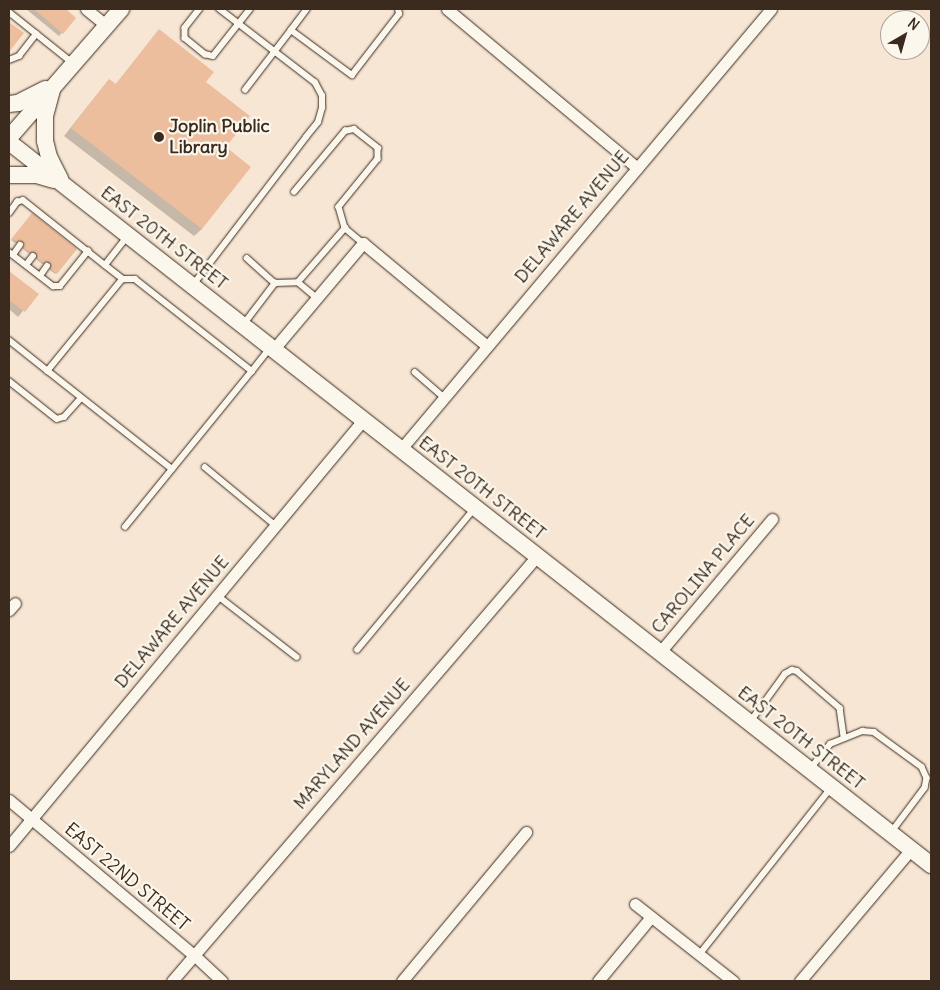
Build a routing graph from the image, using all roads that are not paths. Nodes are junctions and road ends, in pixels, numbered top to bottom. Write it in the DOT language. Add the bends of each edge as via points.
graph roads {
  1 [pos="86,9"];
  2 [pos="120,9"];
  3 [pos="200,9"];
  4 [pos="219,9"];
  5 [pos="250,9"];
  6 [pos="308,9"];
  7 [pos="398,9"];
  8 [pos="447,9"];
  9 [pos="771,9"];
  10 [pos="9,12"];
  11 [pos="239,24"];
  12 [pos="106,25"];
  13 [pos="291,30"];
  14 [pos="36,34"];
  15 [pos="275,51"];
  16 [pos="9,60"];
  17 [pos="73,63"];
  18 [pos="53,86"];
  19 [pos="245,90"];
  20 [pos="9,104"];
  21 [pos="9,138"];
  22 [pos="9,142"];
  23 [pos="637,168"];
  24 [pos="9,175"];
  25 [pos="62,183"];
  26 [pos="294,192"];
  27 [pos="9,213"];
  28 [pos="345,228"];
  29 [pos="128,235"];
  30 [pos="363,243"];
  31 [pos="20,245"];
  32 [pos="88,251"];
  33 [pos="11,253"];
  34 [pos="33,256"];
  35 [pos="247,258"];
  36 [pos="106,264"];
  37 [pos="26,265"];
  38 [pos="47,266"];
  39 [pos="40,276"];
  40 [pos="122,279"];
  41 [pos="298,282"];
  42 [pos="275,283"];
  43 [pos="193,286"];
  44 [pos="317,298"];
  45 [pos="243,325"];
  46 [pos="9,340"];
  47 [pos="486,346"];
  48 [pos="272,348"];
  49 [pos="48,371"];
  50 [pos="252,371"];
  51 [pos="415,372"];
  52 [pos="9,381"];
  53 [pos="444,397"];
  54 [pos="81,398"];
  55 [pos="363,420"];
  56 [pos="401,449"];
  57 [pos="205,468"];
  58 [pos="172,470"];
  59 [pos="476,508"];
  60 [pos="772,519"];
  61 [pos="275,525"];
  62 [pos="125,527"];
  63 [pos="537,556"];
  64 [pos="217,595"];
  65 [pos="357,650"];
  66 [pos="660,652"];
  67 [pos="297,657"];
  68 [pos="749,722"];
  69 [pos="844,736"];
  70 [pos="810,770"];
  71 [pos="832,787"];
  72 [pos="9,800"];
  73 [pos="31,820"];
  74 [pos="526,832"];
  75 [pos="890,833"];
  76 [pos="9,846"];
  77 [pos="911,849"];
  78 [pos="931,865"];
  79 [pos="634,904"];
  80 [pos="651,917"];
  81 [pos="194,955"];
  82 [pos="699,955"];
  83 [pos="172,981"];
  84 [pos="222,981"];
  85 [pos="402,981"];
  86 [pos="598,981"];
  87 [pos="733,981"];
  88 [pos="800,981"];
  1 -- 12 [label="street"];
  2 -- 12 [label="main road"];
  3 -- 11 [label="lane" via="185,28 185,38 205,54 213,56"];
  4 -- 11 [label="lane"];
  5 -- 11 [label="lane"];
  6 -- 13 [label="lane"];
  7 -- 13 [label="lane" via="399,14 352,74"];
  8 -- 23 [label="street"];
  9 -- 23 [label="street, DELAWARE AVENUE"];
  10 -- 14 [label="lane"];
  11 -- 15 [label="lane"];
  12 -- 17 [label="main road"];
  13 -- 15 [label="lane"];
  14 -- 16 [label="lane" via="19,56"];
  14 -- 17 [label="lane"];
  15 -- 19 [label="lane"];
  15 -- 43 [label="lane" via="314,83 322,96 318,122"];
  17 -- 18 [label="main road"];
  18 -- 20 [label="main road"];
  18 -- 21 [label="main road"];
  18 -- 25 [label="main road" via="45,141"];
  22 -- 25 [label="main road, EAST 20TH STREET"];
  23 -- 47 [label="street, DELAWARE AVENUE"];
  24 -- 25 [label="main road" via="37,175"];
  25 -- 29 [label="main road, EAST 20TH STREET"];
  26 -- 28 [label="lane" via="345,131 354,129 378,148 378,159 339,207"];
  27 -- 32 [label="lane" via="17,202 23,200 68,239"];
  28 -- 30 [label="lane"];
  28 -- 41 [label="lane"];
  29 -- 36 [label="lane"];
  29 -- 43 [label="main road, EAST 20TH STREET"];
  30 -- 44 [label="street"];
  30 -- 47 [label="street"];
  31 -- 33 [label="lane"];
  32 -- 36 [label="lane"];
  32 -- 39 [label="lane" via="60,286 53,286"];
  33 -- 37 [label="lane"];
  34 -- 37 [label="lane"];
  35 -- 42 [label="lane"];
  36 -- 40 [label="lane"];
  37 -- 39 [label="lane"];
  38 -- 39 [label="lane"];
  40 -- 49 [label="lane"];
  40 -- 50 [label="lane" via="136,279"];
  41 -- 42 [label="lane"];
  41 -- 44 [label="lane"];
  42 -- 45 [label="lane"];
  43 -- 45 [label="main road, EAST 20TH STREET"];
  44 -- 48 [label="street"];
  45 -- 48 [label="main road, EAST 20TH STREET"];
  46 -- 49 [label="lane"];
  47 -- 53 [label="street, DELAWARE AVENUE"];
  48 -- 50 [label="lane"];
  48 -- 55 [label="main road, EAST 20TH STREET"];
  49 -- 54 [label="lane"];
  50 -- 58 [label="lane"];
  51 -- 53 [label="lane"];
  52 -- 54 [label="lane" via="57,419 64,418"];
  53 -- 56 [label="street, DELAWARE AVENUE"];
  54 -- 58 [label="lane"];
  55 -- 56 [label="main road, EAST 20TH STREET"];
  55 -- 61 [label="street, DELAWARE AVENUE"];
  56 -- 59 [label="main road, EAST 20TH STREET"];
  57 -- 61 [label="lane"];
  58 -- 62 [label="lane"];
  59 -- 63 [label="main road, EAST 20TH STREET"];
  59 -- 65 [label="lane"];
  60 -- 66 [label="street, CAROLINA PLACE"];
  61 -- 64 [label="street, DELAWARE AVENUE"];
  63 -- 66 [label="main road, EAST 20TH STREET"];
  63 -- 81 [label="street, MARYLAND AVENUE"];
  64 -- 67 [label="lane"];
  64 -- 73 [label="street, DELAWARE AVENUE"];
  66 -- 68 [label="main road, EAST 20TH STREET"];
  68 -- 69 [label="lane" via="785,674 792,670 840,708"];
  68 -- 70 [label="main road, EAST 20TH STREET"];
  69 -- 70 [label="lane" via="830,744"];
  69 -- 75 [label="lane" via="862,731 874,732 922,768 927,778 925,788"];
  70 -- 71 [label="main road, EAST 20TH STREET"];
  71 -- 75 [label="main road, EAST 20TH STREET"];
  71 -- 82 [label="lane"];
  72 -- 73 [label="street, EAST 22ND STREET"];
  73 -- 76 [label="street, DELAWARE AVENUE"];
  73 -- 81 [label="street, EAST 22ND STREET"];
  74 -- 85 [label="street"];
  75 -- 77 [label="main road, EAST 20TH STREET"];
  77 -- 78 [label="main road, EAST 20TH STREET"];
  77 -- 88 [label="street"];
  79 -- 80 [label="street"];
  80 -- 82 [label="street"];
  80 -- 86 [label="street"];
  81 -- 83 [label="street, MARYLAND AVENUE"];
  81 -- 84 [label="street, EAST 22ND STREET"];
  82 -- 87 [label="street"];
}
